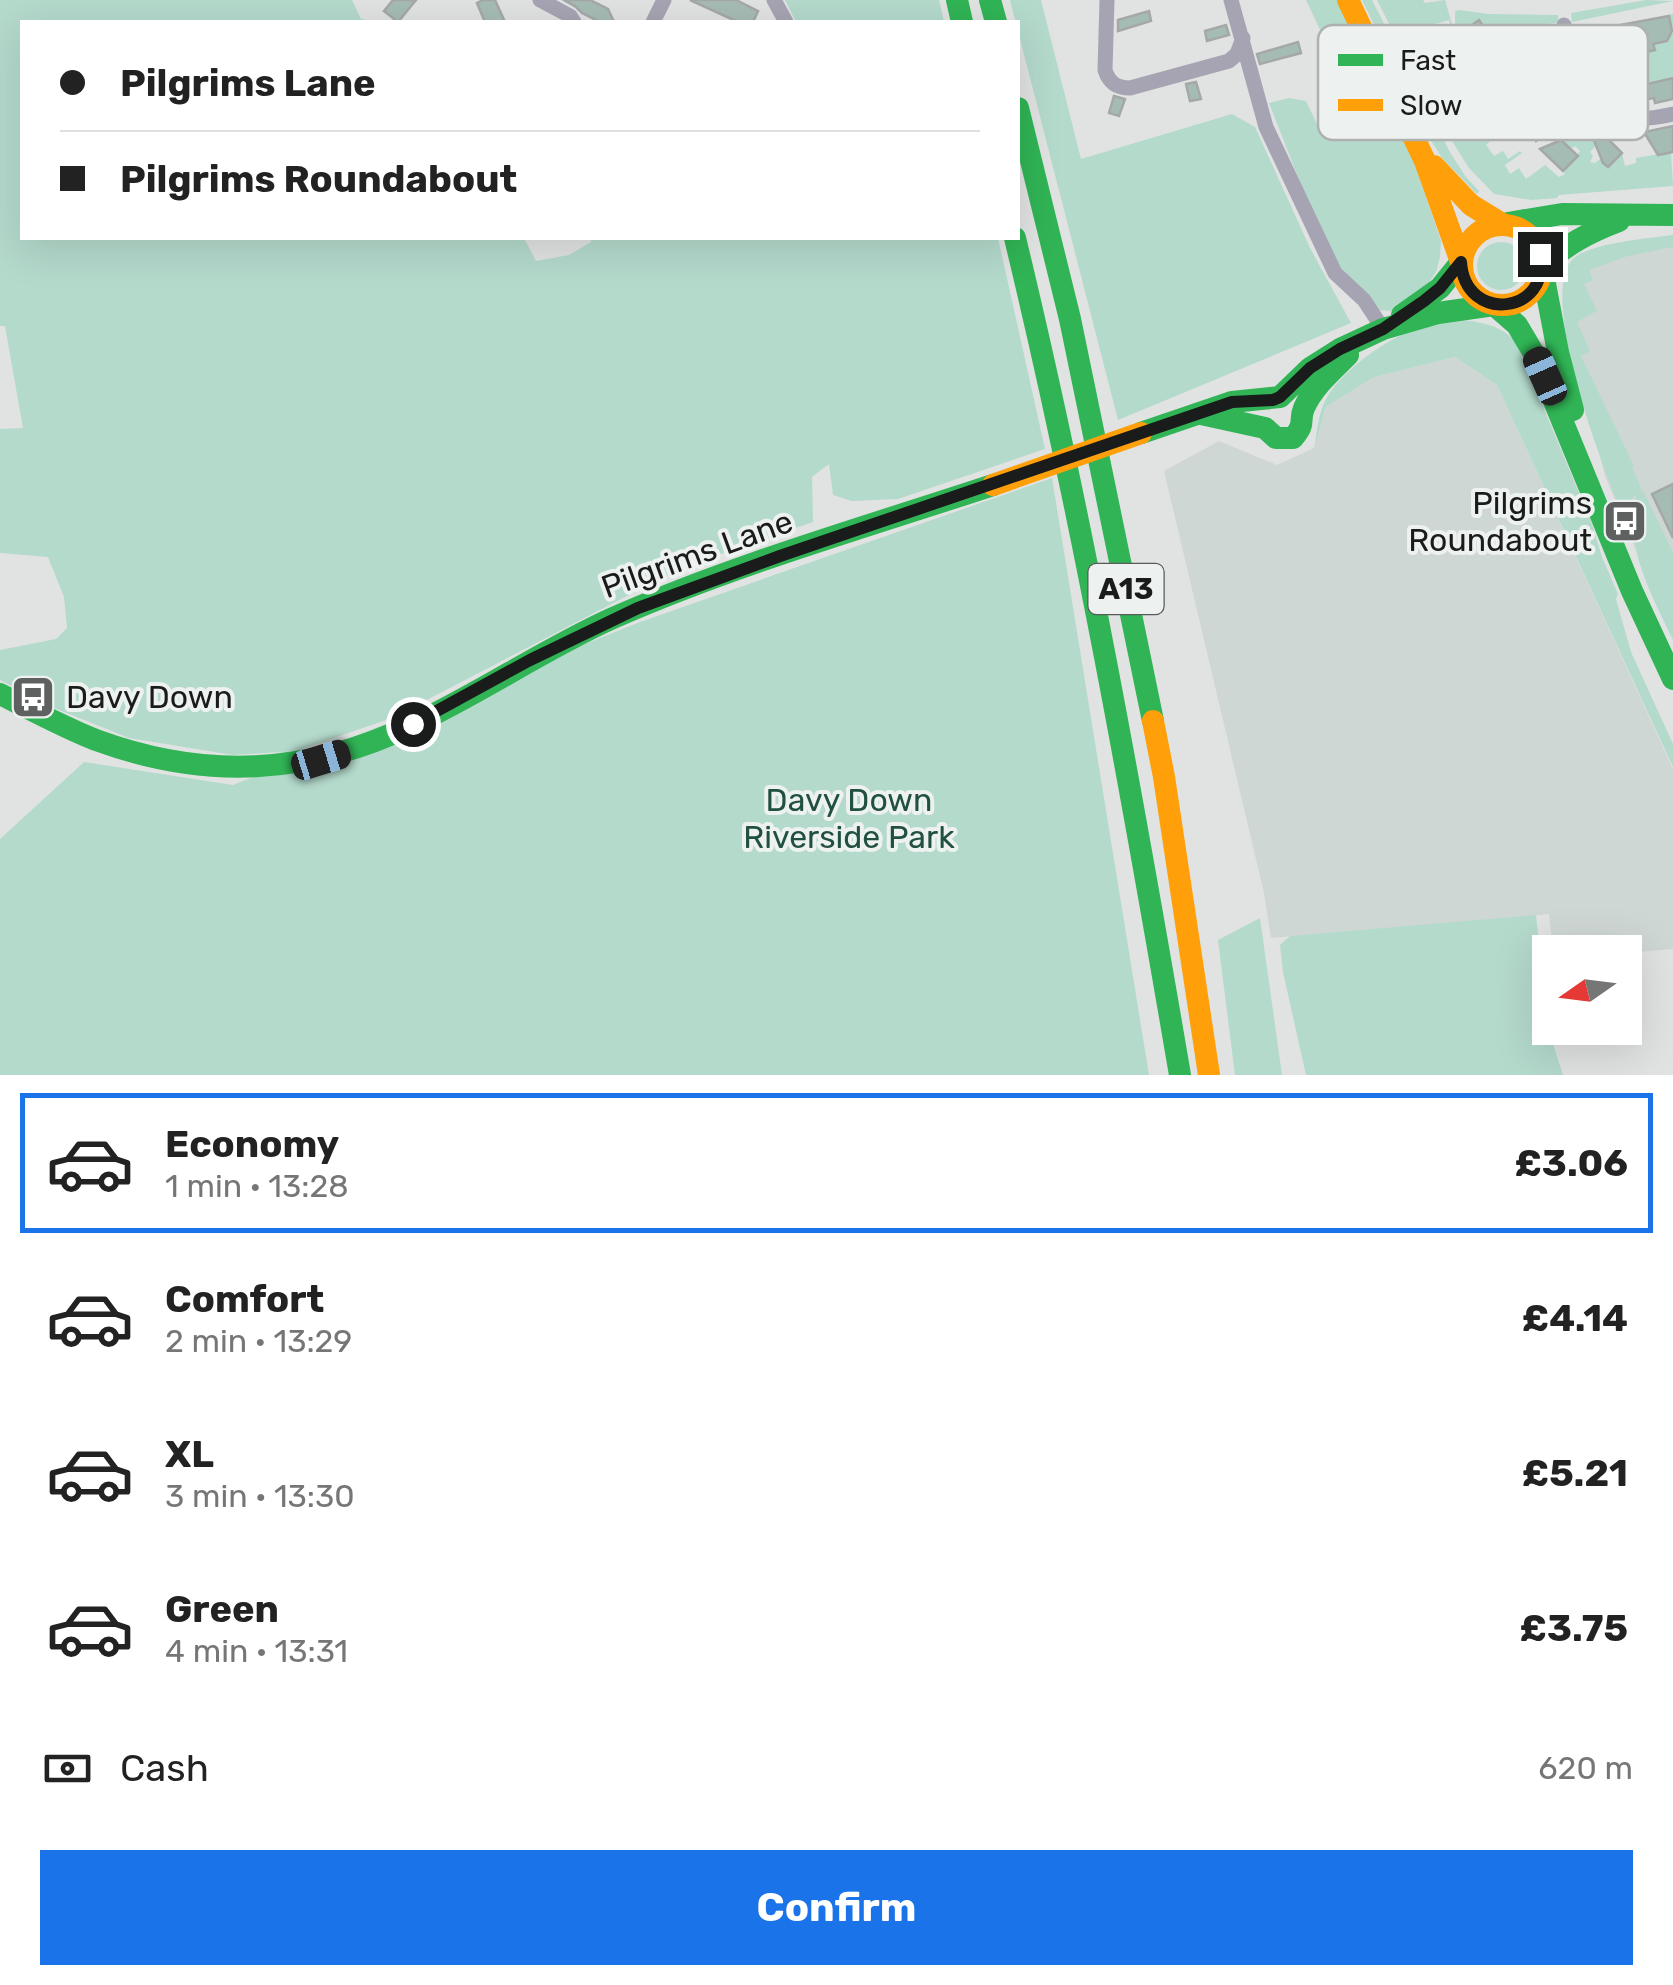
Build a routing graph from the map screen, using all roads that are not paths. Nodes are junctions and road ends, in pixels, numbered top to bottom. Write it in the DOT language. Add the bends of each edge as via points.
graph roads {
  1 [pos="540,0"];
  2 [pos="1107,0"];
  3 [pos="1231,0"];
  4 [pos="1348,0"];
  5 [pos="573,20"];
  6 [pos="1360,25"];
  7 [pos="1243,38"];
  8 [pos="1230,61"];
  9 [pos="1253,77"];
  10 [pos="1673,114"];
  11 [pos="1020,116"];
  12 [pos="1648,120"];
  13 [pos="1416,140"];
  14 [pos="1424,156"];
  15 [pos="1673,214"];
  16 [pos="1632,216"];
  17 [pos="1502,224"];
  18 [pos="1015,240"];
  19 [pos="1461,262"];
  20 [pos="1542,268"];
  21 [pos="1494,304"];
  22 [pos="1383,329"];
  23 [pos="1277,398"];
  24 [pos="1303,410"];
  25 [pos="1200,414"];
  26 [pos="1264,428"];
  27 [pos="1600,514"];
  28 [pos="1673,679"];
  29 [pos="0,694"];
  30 [pos="1180,1075"];
  31 [pos="1210,1075"];
  1 -- 5 [label="street"];
  2 -- 8 [label="street" via="1105,67 1118,86"];
  3 -- 7 [label="street"];
  4 -- 6 [label="main road"];
  7 -- 8 [label="street"];
  7 -- 9 [label="street"];
  8 -- 9 [label="street"];
  9 -- 22 [label="street" via="1266,127 1335,272"];
  10 -- 12 [label="street"];
  11 -- 31 [label="main road, A13" via="1070,319 1160,758"];
  13 -- 14 [label="main road"];
  14 -- 17 [label="main road" via="1472,205"];
  14 -- 19 [label="main road"];
  15 -- 16 [label="main road"];
  16 -- 17 [label="main road" via="1562,214"];
  16 -- 20 [label="main road" via="1588,233"];
  17 -- 19 [label="main road" via="1474,235"];
  17 -- 20 [label="main road" via="1532,238"];
  18 -- 30 [label="main road, A13" via="1121,737"];
  19 -- 21 [label="main road" via="1469,289"];
  19 -- 22 [label="main road, Pilgrims Lane" via="1440,288"];
  20 -- 21 [label="main road" via="1526,297"];
  20 -- 27 [label="main road"];
  21 -- 22 [label="main road, Pilgrims Lane"];
  21 -- 27 [label="main road" via="1536,356"];
  22 -- 23 [label="main road, Pilgrims Lane" via="1310,368"];
  22 -- 24 [label="main road, Pilgrims Lane" via="1345,357"];
  23 -- 24 [label="main road" via="1296,401"];
  23 -- 25 [label="main road, Pilgrims Lane" via="1232,402"];
  23 -- 26 [label="main road" via="1263,412"];
  24 -- 26 [label="main road, Pilgrims Lane" via="1303,426 1292,438 1276,438"];
  25 -- 26 [label="main road, Pilgrims Lane"];
  25 -- 29 [label="main road, Pilgrims Lane, bridge" via="638,608 387,737 321,760 213,768 138,752"];
  27 -- 28 [label="main road"];
}
